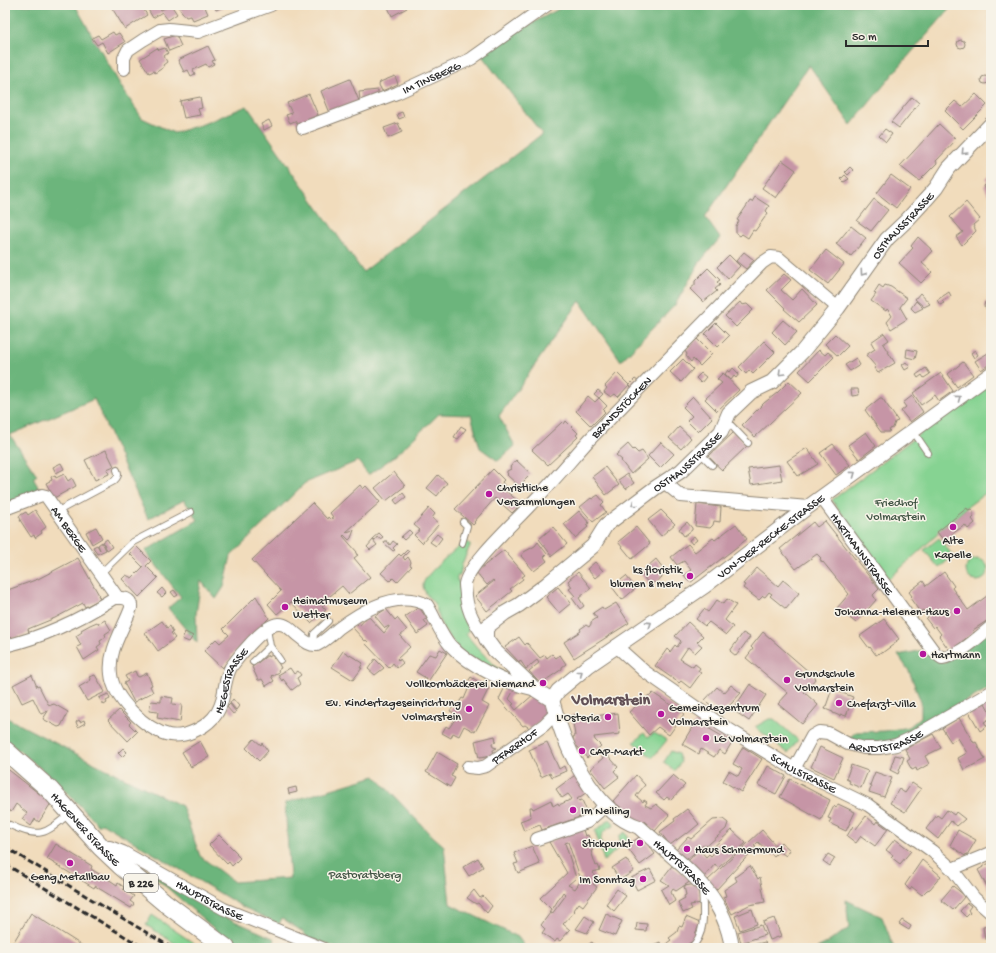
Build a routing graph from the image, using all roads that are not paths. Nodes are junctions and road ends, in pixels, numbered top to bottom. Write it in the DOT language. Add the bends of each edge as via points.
graph roads {
  1 [pos="271,5"];
  2 [pos="547,5"];
  3 [pos="124,69"];
  4 [pos="991,124"];
  5 [pos="303,128"];
  6 [pos="838,308"];
  7 [pos="991,374"];
  8 [pos="726,420"];
  9 [pos="913,431"];
  10 [pos="748,443"];
  11 [pos="700,453"];
  12 [pos="928,453"];
  13 [pos="712,465"];
  14 [pos="117,470"];
  15 [pos="664,482"];
  16 [pos="821,497"];
  17 [pos="808,507"];
  18 [pos="5,509"];
  19 [pos="58,511"];
  20 [pos="191,512"];
  21 [pos="463,522"];
  22 [pos="462,543"];
  23 [pos="101,573"];
  24 [pos="118,598"];
  25 [pos="328,622"];
  26 [pos="991,627"];
  27 [pos="267,629"];
  28 [pos="486,639"];
  29 [pos="313,645"];
  30 [pos="5,646"];
  31 [pos="270,646"];
  32 [pos="616,646"];
  33 [pos="280,660"];
  34 [pos="253,662"];
  35 [pos="536,690"];
  36 [pos="991,692"];
  37 [pos="554,707"];
  38 [pos="5,750"];
  39 [pos="468,767"];
  40 [pos="794,769"];
  41 [pos="606,805"];
  42 [pos="70,813"];
  43 [pos="10,825"];
  44 [pos="537,839"];
  45 [pos="101,847"];
  46 [pos="991,853"];
  47 [pos="952,869"];
  48 [pos="702,884"];
  49 [pos="991,913"];
  50 [pos="226,948"];
  51 [pos="322,948"];
  52 [pos="691,948"];
  53 [pos="732,948"];
  1 -- 3 [label="street" via="198,32 160,30 128,50 124,58"];
  2 -- 5 [label="street, IM TINSBERG" via="471,59 397,93"];
  4 -- 6 [label="street, OSTHAUSSTRASSE, one-way" via="949,168 925,201 887,239"];
  6 -- 8 [label="street, OSTHAUSSTRASSE, one-way" via="802,352 772,382 751,392 729,413"];
  6 -- 28 [label="street, BRANDSTÖCKEN" via="779,258 771,257 762,263 588,442 470,572 465,584 466,601 474,623"];
  9 -- 7 [label="street, VON-DER-RECKE-STRASSE, one-way"];
  8 -- 10 [label="lane"];
  8 -- 11 [label="street, OSTHAUSSTRASSE" via="721,432"];
  9 -- 12 [label="lane"];
  16 -- 9 [label="street, VON-DER-RECKE-STRASSE, one-way"];
  11 -- 13 [label="lane"];
  11 -- 15 [label="street, OSTHAUSSTRASSE" via="681,471"];
  14 -- 19 [label="lane" via="118,477 114,481"];
  15 -- 17 [label="street" via="681,496"];
  15 -- 28 [label="street, OSTHAUSSTRASSE, one-way" via="606,525 593,546 547,584 488,627"];
  16 -- 17 [label="street, VON-DER-RECKE-STRASSE"];
  16 -- 26 [label="street, HARTMANNSTRASSE" via="935,653 942,658 950,656"];
  32 -- 17 [label="street, VON-DER-RECKE-STRASSE, one-way" via="705,586"];
  18 -- 19 [label="street, AM BERGE" via="42,495 48,498"];
  19 -- 23 [label="street, AM BERGE"];
  20 -- 23 [label="lane" via="133,542"];
  21 -- 22 [label="lane" via="467,526"];
  23 -- 24 [label="street, AM BERGE"];
  24 -- 27 [label="street, HEGESTRASSE" via="132,603 112,653 112,682 119,698 132,712 148,725 167,734 189,733 213,719 220,706 230,667"];
  24 -- 30 [label="street" via="57,628"];
  25 -- 29 [label="lane" via="314,634"];
  27 -- 29 [label="street" via="279,624 286,626"];
  27 -- 31 [label="lane"];
  28 -- 35 [label="street"];
  29 -- 35 [label="street" via="320,644 367,609 387,602 414,600 427,605 441,632 459,654 518,686"];
  31 -- 33 [label="lane"];
  31 -- 34 [label="lane"];
  37 -- 32 [label="street, VON-DER-RECKE-STRASSE, one-way" via="558,691"];
  32 -- 40 [label="street, SCHULSTRASSE" via="644,671 682,698"];
  35 -- 37 [label="street"];
  36 -- 40 [label="street, ARNDTSTRASSE" via="896,745 864,748 848,744 828,733 819,732 812,736"];
  37 -- 39 [label="street, PFARRHOF" via="544,725 486,766"];
  37 -- 41 [label="street, HAUPTSTRASSE" via="575,761"];
  38 -- 42 [label="main road, HAGENER STRASSE / B 226" via="50,790"];
  40 -- 47 [label="street, SCHULSTRASSE" via="868,805 932,851"];
  41 -- 44 [label="street" via="587,822"];
  41 -- 48 [label="street, HAUPTSTRASSE" via="614,814 639,827"];
  42 -- 43 [label="lane" via="44,832 26,832"];
  42 -- 45 [label="main road, HAGENER STRASSE / B 226"];
  45 -- 50 [label="main road, HAGENER STRASSE / B 226" via="164,902"];
  45 -- 51 [label="street, HAUPTSTRASSE" via="123,852 224,909"];
  46 -- 47 [label="street"];
  47 -- 49 [label="street, SCHULSTRASSE" via="974,898"];
  48 -- 52 [label="lane" via="701,934"];
  48 -- 53 [label="street, HAUPTSTRASSE" via="712,895 721,913 731,937"];
}
